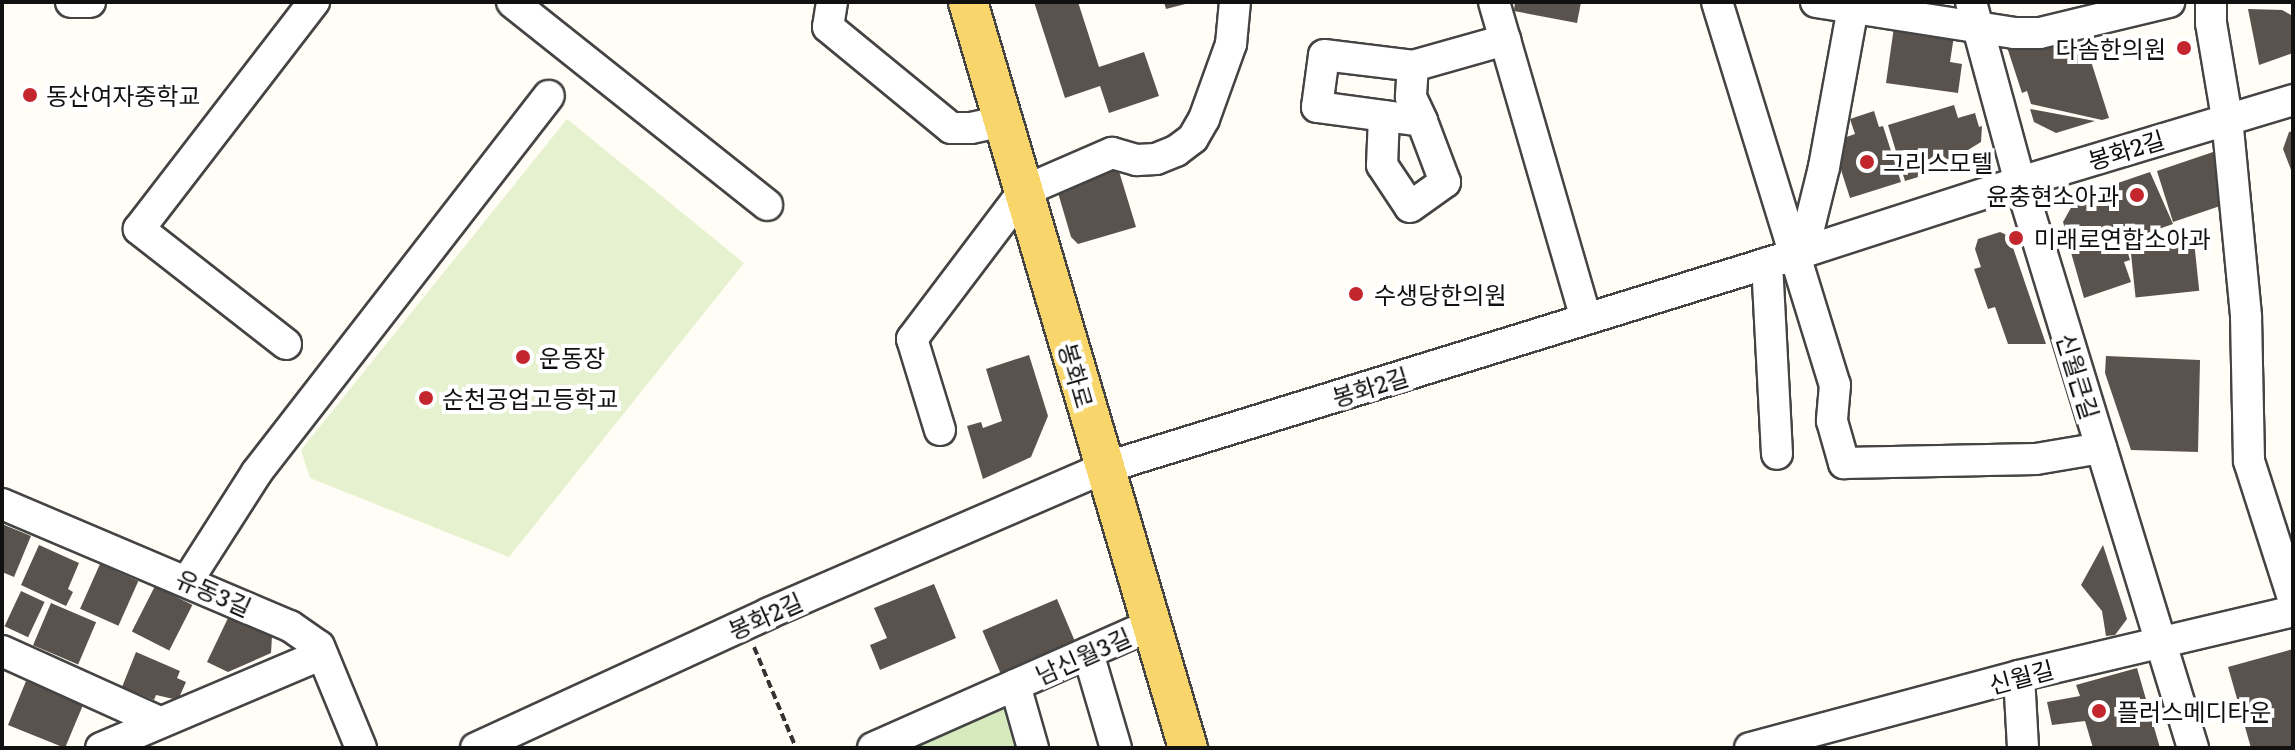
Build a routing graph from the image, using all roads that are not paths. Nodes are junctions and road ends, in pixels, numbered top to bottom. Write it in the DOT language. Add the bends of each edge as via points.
graph roads {
  1 [pos="71,2"];
  2 [pos="90,2"];
  3 [pos="314,2"];
  4 [pos="512,2"];
  5 [pos="832,2"];
  6 [pos="968,2"];
  7 [pos="1235,2"];
  8 [pos="1494,2"];
  9 [pos="1717,2"];
  10 [pos="1816,2"];
  11 [pos="2169,2"];
  12 [pos="2211,2"];
  13 [pos="1853,6"];
  14 [pos="1974,14"];
  15 [pos="1505,40"];
  16 [pos="1413,66"];
  17 [pos="549,96"];
  18 [pos="2293,100"];
  19 [pos="1384,116"];
  20 [pos="2227,118"];
  21 [pos="1003,121"];
  22 [pos="1422,121"];
  23 [pos="2020,182"];
  24 [pos="1024,191"];
  25 [pos="767,205"];
  26 [pos="1788,257"];
  27 [pos="1586,319"];
  28 [pos="286,344"];
  29 [pos="940,430"];
  30 [pos="2101,448"];
  31 [pos="1777,454"];
  32 [pos="1104,468"];
  33 [pos="2,504"];
  34 [pos="188,580"];
  35 [pos="2293,598"];
  36 [pos="2293,611"];
  37 [pos="1151,625"];
  38 [pos="2160,642"];
  39 [pos="2,651"];
  40 [pos="1088,653"];
  41 [pos="322,654"];
  42 [pos="2019,676"];
  43 [pos="1015,685"];
  44 [pos="159,722"];
  45 [pos="101,748"];
  46 [pos="361,748"];
  47 [pos="476,748"];
  48 [pos="873,748"];
  49 [pos="1033,748"];
  50 [pos="1116,748"];
  51 [pos="1188,748"];
  52 [pos="1750,748"];
  53 [pos="2023,748"];
  54 [pos="2193,748"];
  1 -- 2 [label="street"];
  3 -- 28 [label="street" via="139,229"];
  4 -- 25 [label="street"];
  5 -- 21 [label="street" via="828,27 951,128"];
  6 -- 21 [label="main road, 봉화로"];
  7 -- 24 [label="street" via="1231,44 1193,138 1156,159 1112,153"];
  8 -- 15 [label="street"];
  9 -- 26 [label="street"];
  10 -- 13 [label="street"];
  11 -- 14 [label="street" via="2040,33 2014,33"];
  12 -- 20 [label="street"];
  13 -- 14 [label="street"];
  13 -- 26 [label="street" via="1824,167"];
  14 -- 23 [label="street, 신월큰길"];
  15 -- 16 [label="street"];
  15 -- 27 [label="street"];
  16 -- 19 [label="street" via="1324,55 1317,107"];
  16 -- 22 [label="street" via="1411,97"];
  17 -- 34 [label="street" via="257,472"];
  18 -- 20 [label="street, 봉화2길"];
  19 -- 22 [label="street"];
  19 -- 22 [label="street" via="1382,165 1410,207 1445,182"];
  20 -- 23 [label="street, 봉화2길"];
  20 -- 35 [label="street" via="2246,317 2249,461"];
  21 -- 24 [label="main road, 봉화로"];
  23 -- 26 [label="street, 봉화2길"];
  23 -- 30 [label="street, 신월큰길"];
  24 -- 29 [label="street" via="912,339"];
  24 -- 32 [label="main road, 봉화로"];
  26 -- 27 [label="street, 봉화2길"];
  26 -- 30 [label="street" via="1835,385 1832,421 1844,463 2036,459"];
  26 -- 31 [label="street"];
  27 -- 32 [label="street, 봉화2길"];
  30 -- 38 [label="street, 신월큰길"];
  32 -- 37 [label="main road, 봉화로"];
  32 -- 47 [label="street, 봉화2길" via="744,624"];
  33 -- 34 [label="street, 유동3길"];
  34 -- 41 [label="street, 유동3길" via="290,626 319,646"];
  36 -- 38 [label="street, 신월길"];
  37 -- 40 [label="street, 남신월3길"];
  37 -- 51 [label="main road, 봉화로"];
  38 -- 42 [label="street, 신월길"];
  38 -- 54 [label="street, 신월큰길"];
  39 -- 44 [label="street"];
  40 -- 43 [label="street, 남신월3길"];
  40 -- 50 [label="street"];
  41 -- 44 [label="street"];
  41 -- 46 [label="street, 유동3길"];
  42 -- 52 [label="street, 신월길"];
  42 -- 53 [label="street"];
  43 -- 48 [label="street, 남신월3길"];
  43 -- 49 [label="street, 남신월3길"];
  44 -- 45 [label="street"];
}
